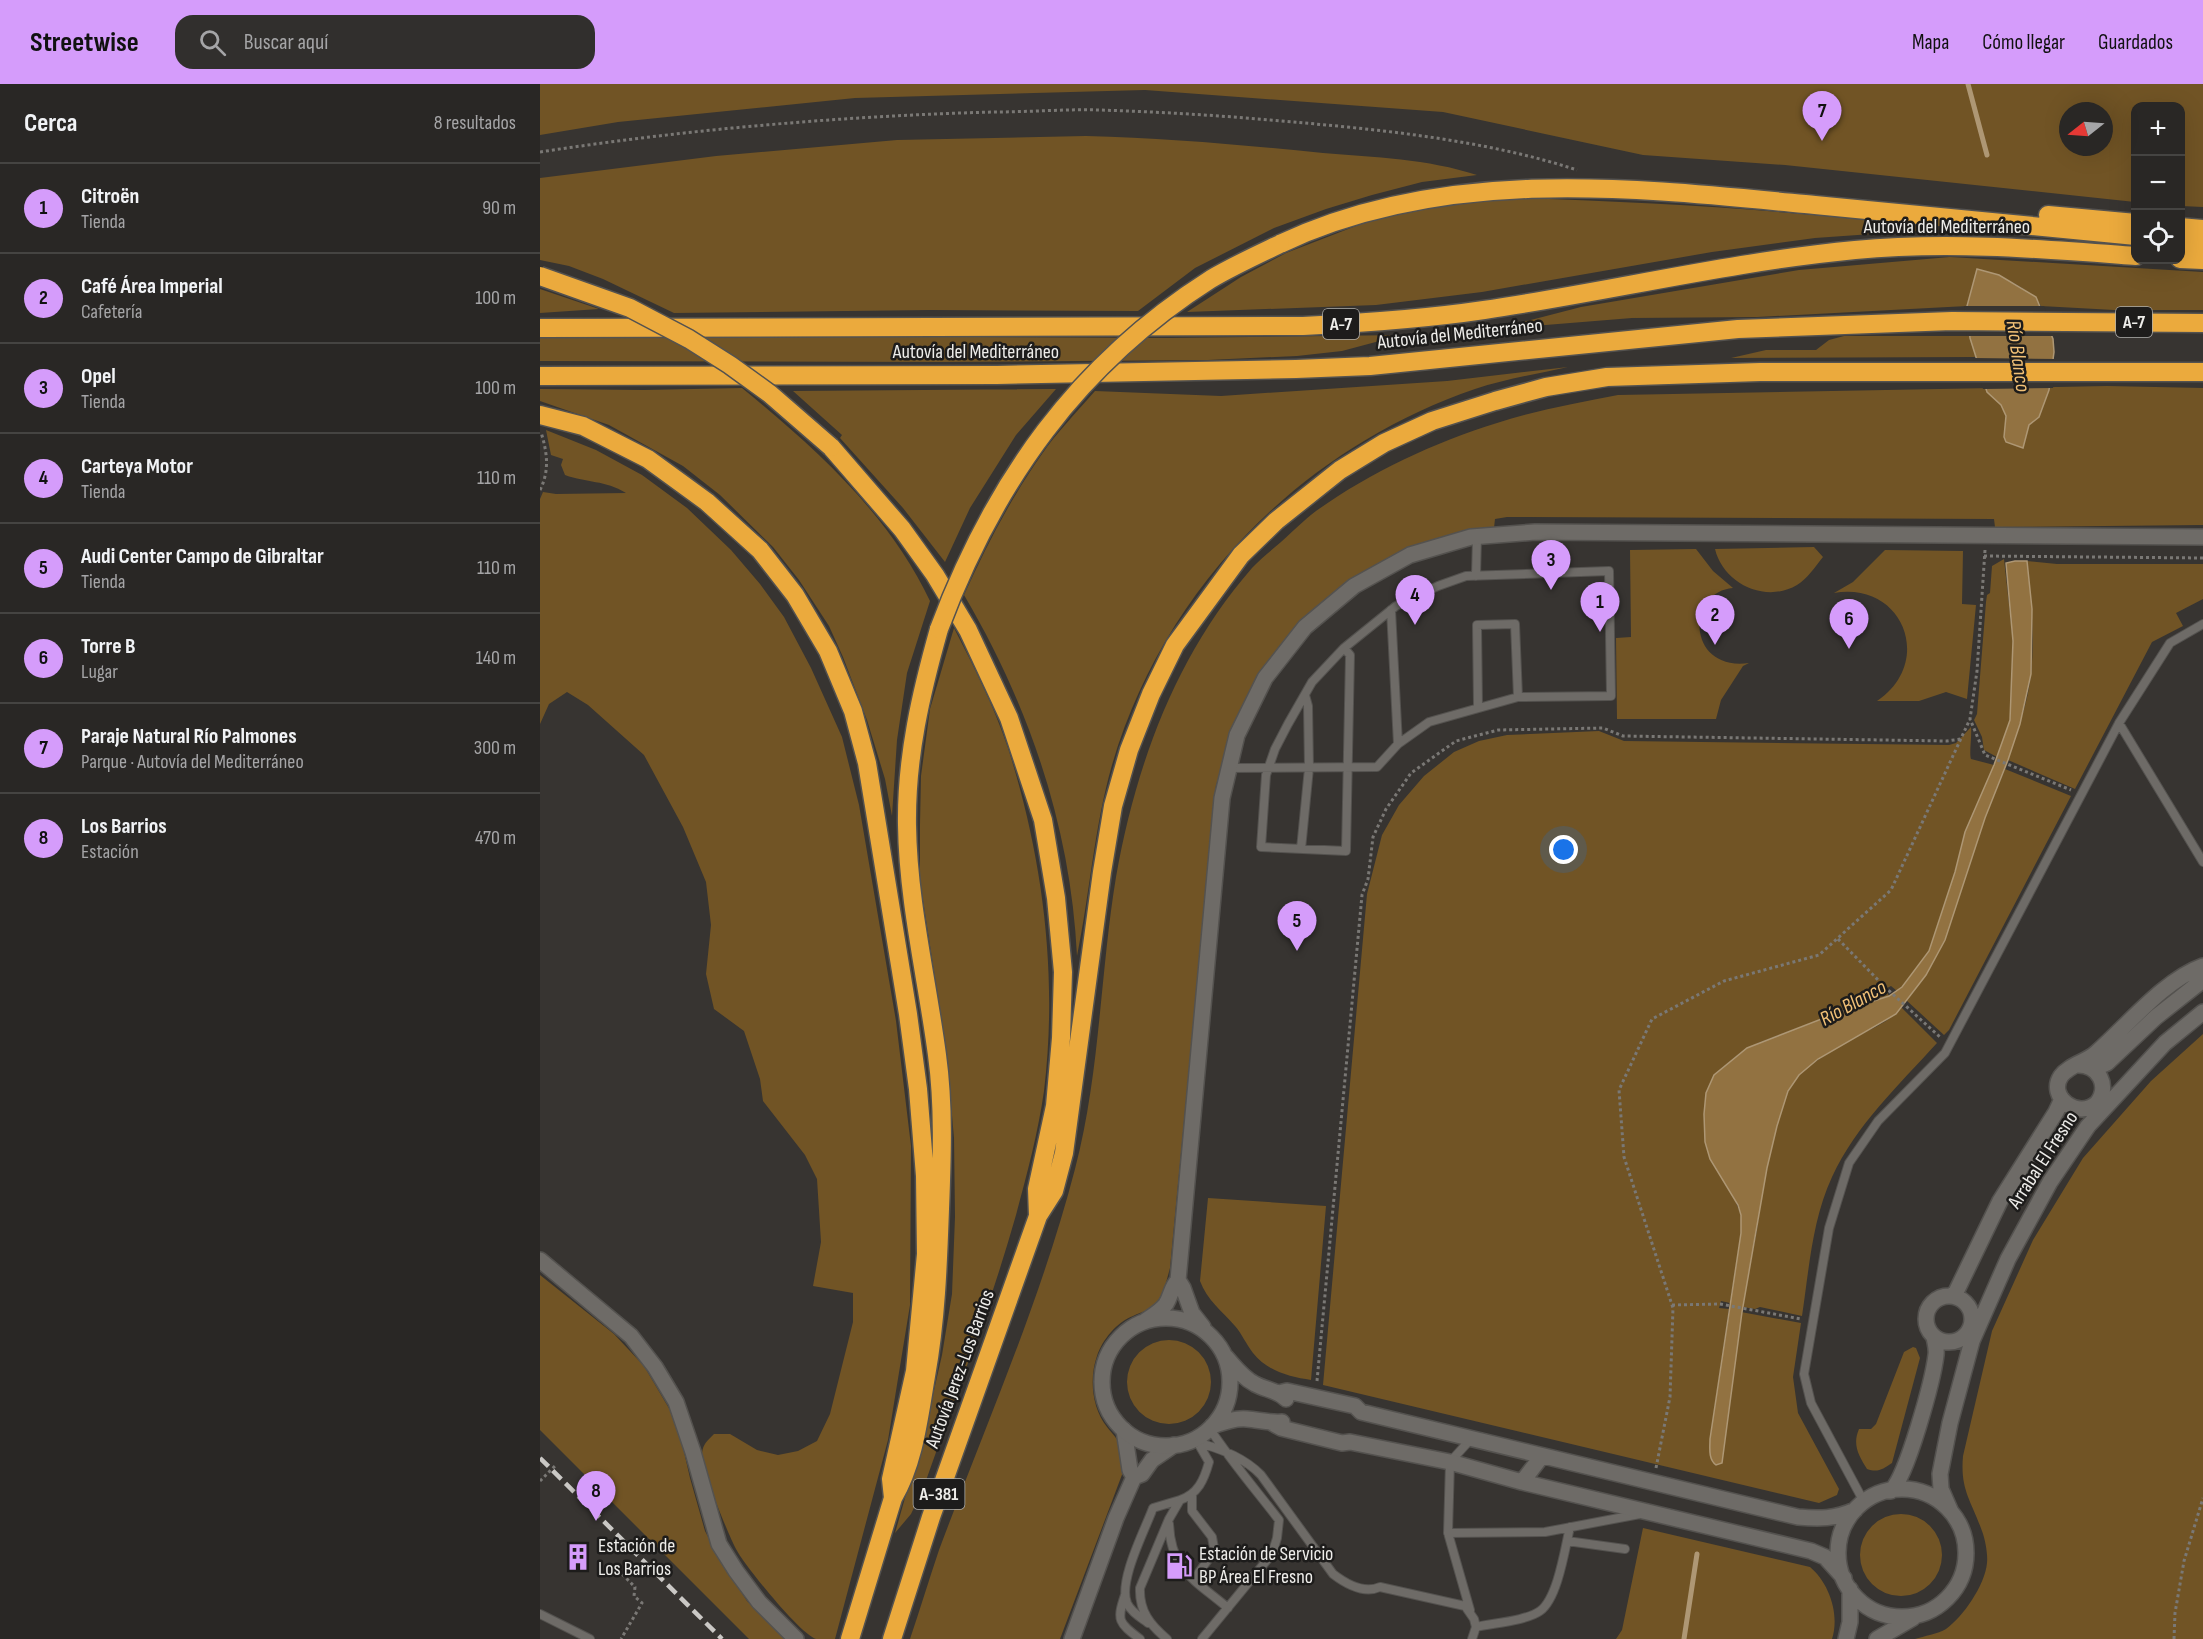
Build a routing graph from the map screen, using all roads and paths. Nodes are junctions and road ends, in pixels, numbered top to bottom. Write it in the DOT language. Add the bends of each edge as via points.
graph roads {
  1 [pos="540,152"];
  2 [pos="1578,171"];
  3 [pos="2009,223"];
  4 [pos="2131,223"];
  5 [pos="2185,227"];
  6 [pos="2203,229"];
  7 [pos="2131,235"];
  8 [pos="2185,241"];
  9 [pos="2203,243"];
  10 [pos="2131,256"];
  11 [pos="2185,259"];
  12 [pos="2203,260"];
  13 [pos="540,276"];
  14 [pos="2203,324"];
  15 [pos="540,328"];
  16 [pos="2167,372"];
  17 [pos="2203,372"];
  18 [pos="540,376"];
  19 [pos="2203,377"];
  20 [pos="540,415"];
  21 [pos="540,430"];
  22 [pos="540,490"];
  23 [pos="1985,536"];
  24 [pos="1477,537"];
  25 [pos="2203,537"];
  26 [pos="1984,556"];
  27 [pos="2203,558"];
  28 [pos="1476,576"];
  29 [pos="1391,610"];
  30 [pos="2203,624"];
  31 [pos="1344,648"];
  32 [pos="1305,695"];
  33 [pos="1518,698"];
  34 [pos="1478,707"];
  35 [pos="1970,719"];
  36 [pos="2119,723"];
  37 [pos="1961,739"];
  38 [pos="1398,744"];
  39 [pos="1229,768"];
  40 [pos="1309,768"];
  41 [pos="1348,768"];
  42 [pos="1268,769"];
  43 [pos="2081,794"];
  44 [pos="1301,849"];
  45 [pos="2203,862"];
  46 [pos="1837,938"];
  47 [pos="2203,966"];
  48 [pos="2203,980"];
  49 [pos="2203,1002"];
  50 [pos="2203,1012"];
  51 [pos="1949,1046"];
  52 [pos="2078,1065"];
  53 [pos="2094,1069"];
  54 [pos="2103,1087"];
  55 [pos="2062,1099"];
  56 [pos="2091,1107"];
  57 [pos="1038,1216"];
  58 [pos="540,1260"];
  59 [pos="1178,1280"];
  60 [pos="1951,1296"];
  61 [pos="1672,1305"];
  62 [pos="1971,1311"];
  63 [pos="1145,1321"];
  64 [pos="1812,1321"];
  65 [pos="1208,1333"];
  66 [pos="1965,1335"];
  67 [pos="1934,1337"];
  68 [pos="1224,1355"];
  69 [pos="1966,1364"];
  70 [pos="1279,1393"];
  71 [pos="1315,1397"];
  72 [pos="1361,1412"];
  73 [pos="1211,1428"];
  74 [pos="1124,1430"];
  75 [pos="1470,1440"];
  76 [pos="1195,1442"];
  77 [pos="1174,1446"];
  78 [pos="1225,1452"];
  79 [pos="1542,1456"];
  80 [pos="1450,1461"];
  81 [pos="557,1464"];
  82 [pos="1134,1477"];
  83 [pos="540,1481"];
  84 [pos="1522,1482"];
  85 [pos="1653,1482"];
  86 [pos="1891,1491"];
  87 [pos="1192,1496"];
  88 [pos="893,1498"];
  89 [pos="2203,1498"];
  90 [pos="1180,1500"];
  91 [pos="1860,1506"];
  92 [pos="1647,1512"];
  93 [pos="1951,1512"];
  94 [pos="1169,1519"];
  95 [pos="1570,1527"];
  96 [pos="1448,1533"];
  97 [pos="1567,1541"];
  98 [pos="1624,1549"];
  99 [pos="618,1570"];
  100 [pos="1194,1579"];
  101 [pos="1847,1584"];
  102 [pos="1125,1594"];
  103 [pos="1228,1608"];
  104 [pos="1471,1612"];
  105 [pos="540,1614"];
  106 [pos="1919,1615"];
  107 [pos="1152,1626"];
  108 [pos="1476,1627"];
  109 [pos="590,1639"];
  110 [pos="621,1639"];
  111 [pos="796,1639"];
  112 [pos="850,1639"];
  113 [pos="892,1639"];
  114 [pos="1072,1639"];
  115 [pos="1140,1639"];
  116 [pos="1167,1639"];
  117 [pos="1202,1639"];
  118 [pos="1472,1639"];
  119 [pos="1846,1639"];
  120 [pos="1877,1639"];
  121 [pos="2174,1639"];
  1 -- 2 [label="path" via="816,121 912,114 1098,110 1385,130 1514,153"];
  3 -- 4 [label="highway" via="2045,214"];
  3 -- 7 [label="highway"];
  3 -- 88 [label="highway, bridge" via="1639,190 1538,189 1429,198 1338,220 1280,244 1213,279 1171,307 1078,390 1038,439 1002,494 964,566 939,628 913,738 907,827 911,883 938,1069 943,1140 933,1329 918,1420 902,1482"];
  5 -- 6 [label="highway"];
  8 -- 9 [label="highway"];
  10 -- 15 [label="highway, Autovía del Mediterráneo / A-7" via="2000,246 1855,250 1730,267 1483,310 1303,326"];
  11 -- 12 [label="highway"];
  13 -- 57 [label="highway, bridge" via="630,308 730,364 770,394 831,447 902,529 968,630 1009,718 1043,820 1056,898 1063,972 1061,1038 1055,1106 1037,1189"];
  14 -- 18 [label="highway, Autovía del Mediterráneo / A-7" via="1953,321 1738,329 1370,366 1296,369"];
  16 -- 17 [label="highway"];
  16 -- 19 [label="highway"];
  16 -- 57 [label="highway" via="1760,372 1606,377 1494,400 1432,421 1384,443 1340,470 1276,520 1241,555 1175,645 1151,694 1113,806 1064,1153 1054,1191"];
  20 -- 88 [label="highway" via="583,426 648,459 707,502 760,550 795,595 828,651 853,711 867,763 908,1014 925,1176 926,1254 915,1371 891,1479"];
  21 -- 22 [label="path" via="547,465"];
  23 -- 24 [label="street" via="1535,532"];
  23 -- 25 [label="street"];
  23 -- 26 [label="path"];
  24 -- 28 [label="lane"];
  24 -- 39 [label="street" via="1410,555 1354,586 1305,627 1265,678 1237,735"];
  26 -- 27 [label="path"];
  26 -- 35 [label="path"];
  28 -- 29 [label="lane" via="1438,586"];
  28 -- 33 [label="lane" via="1609,571 1611,696"];
  29 -- 31 [label="lane"];
  29 -- 38 [label="lane"];
  30 -- 36 [label="lane" via="2170,643"];
  31 -- 32 [label="lane"];
  31 -- 41 [label="lane" via="1350,655"];
  32 -- 40 [label="lane"];
  32 -- 42 [label="lane"];
  33 -- 34 [label="lane"];
  33 -- 34 [label="lane" via="1515,624 1477,625"];
  34 -- 38 [label="lane" via="1429,722"];
  35 -- 37 [label="path"];
  35 -- 43 [label="path" via="1985,755"];
  36 -- 43 [label="lane"];
  36 -- 45 [label="lane"];
  37 -- 46 [label="path" via="1891,890"];
  37 -- 71 [label="path" via="1623,736 1603,728 1498,730 1456,741 1411,773 1386,809 1373,837 1362,895"];
  38 -- 41 [label="lane" via="1377,767"];
  39 -- 42 [label="lane"];
  39 -- 59 [label="street" via="1220,809"];
  40 -- 41 [label="lane"];
  40 -- 42 [label="lane"];
  40 -- 44 [label="lane"];
  41 -- 44 [label="lane" via="1346,851"];
  42 -- 44 [label="lane" via="1261,847"];
  43 -- 51 [label="lane"];
  46 -- 51 [label="path"];
  46 -- 61 [label="path" via="1819,955 1724,981 1652,1019 1619,1090 1624,1157"];
  47 -- 52 [label="street, Arrabal El Fresno" via="2166,989"];
  48 -- 53 [label="street" via="2107,1063"];
  49 -- 54 [label="street" via="2124,1076"];
  50 -- 69 [label="street, Arrabal El Fresno" via="2165,1043 2103,1109 2050,1182 2008,1258"];
  51 -- 64 [label="lane" via="1941,1059 1878,1121 1849,1163 1828,1228"];
  52 -- 53 [label="street"];
  52 -- 55 [label="street, Arrabal El Fresno" via="2069,1068 2060,1079 2058,1090"];
  53 -- 54 [label="street" via="2101,1076"];
  54 -- 56 [label="street, Arrabal El Fresno" via="2101,1099"];
  55 -- 56 [label="street, Arrabal El Fresno" via="2078,1109"];
  55 -- 60 [label="street, Arrabal El Fresno" via="2000,1201"];
  56 -- 62 [label="street, Arrabal El Fresno" via="2023,1212 1984,1299"];
  57 -- 113 [label="highway, Autovía Jerez-Los Barrios / A-381"];
  58 -- 111 [label="street" via="631,1336 656,1367 676,1402 719,1544 759,1602"];
  59 -- 63 [label="street" via="1168,1301"];
  59 -- 65 [label="street" via="1192,1312"];
  60 -- 62 [label="street" via="1964,1300"];
  60 -- 67 [label="street" via="1938,1298 1927,1310 1927,1324"];
  61 -- 64 [label="path" via="1720,1304"];
  61 -- 85 [label="path" via="1670,1397"];
  62 -- 66 [label="street" via="1972,1322"];
  63 -- 65 [label="street" via="1179,1319"];
  63 -- 74 [label="street" via="1114,1344 1103,1369 1103,1396"];
  64 -- 91 [label="lane" via="1804,1374 1811,1403"];
  65 -- 68 [label="street"];
  66 -- 67 [label="street" via="1948,1342"];
  66 -- 69 [label="street, Arrabal El Fresno"];
  67 -- 86 [label="street" via="1936,1356 1909,1458"];
  68 -- 70 [label="street" via="1241,1375"];
  68 -- 73 [label="street" via="1229,1394"];
  69 -- 93 [label="street, Arrabal El Fresno" via="1942,1459 1941,1489"];
  70 -- 71 [label="street"];
  70 -- 72 [label="street" via="1286,1399 1355,1416"];
  71 -- 72 [label="street" via="1355,1406"];
  72 -- 75 [label="street"];
  73 -- 76 [label="street"];
  73 -- 78 [label="lane"];
  73 -- 80 [label="street" via="1229,1420 1246,1419 1342,1443"];
  74 -- 77 [label="street" via="1147,1443"];
  74 -- 82 [label="street"];
  75 -- 79 [label="street"];
  75 -- 80 [label="lane"];
  76 -- 77 [label="street"];
  76 -- 78 [label="lane"];
  76 -- 87 [label="lane" via="1209,1462 1204,1479"];
  77 -- 82 [label="street"];
  78 -- 103 [label="lane" via="1279,1520 1272,1554"];
  78 -- 104 [label="lane" via="1249,1463 1261,1475 1333,1574 1347,1584 1457,1603"];
  79 -- 84 [label="street"];
  79 -- 85 [label="street"];
  80 -- 84 [label="street"];
  80 -- 96 [label="lane"];
  81 -- 83 [label="path"];
  82 -- 114 [label="street"];
  84 -- 92 [label="street"];
  85 -- 91 [label="street" via="1798,1517 1839,1518"];
  86 -- 91 [label="street" via="1873,1496"];
  86 -- 93 [label="street" via="1920,1492"];
  87 -- 90 [label="lane"];
  87 -- 100 [label="lane" via="1192,1511 1212,1537 1214,1548"];
  88 -- 112 [label="highway, A-381"];
  89 -- 121 [label="path" via="2184,1561"];
  90 -- 94 [label="lane"];
  90 -- 102 [label="lane" via="1153,1508"];
  91 -- 101 [label="street" via="1848,1520 1840,1543 1840,1567"];
  92 -- 95 [label="lane"];
  92 -- 101 [label="street" via="1811,1551 1825,1557"];
  93 -- 106 [label="street" via="1963,1533 1964,1569 1946,1600"];
  94 -- 100 [label="lane" via="1174,1556"];
  94 -- 107 [label="lane" via="1140,1588 1142,1608"];
  95 -- 96 [label="lane" via="1523,1534"];
  95 -- 97 [label="lane"];
  96 -- 104 [label="lane"];
  97 -- 98 [label="lane"];
  97 -- 108 [label="lane" via="1553,1592 1540,1611"];
  99 -- 110 [label="path" via="635,1587 634,1596 642,1603"];
  100 -- 103 [label="lane"];
  101 -- 106 [label="street" via="1862,1602 1878,1612 1901,1617"];
  101 -- 119 [label="street" via="1850,1622"];
  102 -- 107 [label="lane" via="1132,1611"];
  102 -- 115 [label="lane" via="1119,1618"];
  103 -- 117 [label="lane"];
  104 -- 108 [label="lane"];
  105 -- 109 [label="lane"];
  106 -- 120 [label="street"];
  107 -- 116 [label="lane"];
  108 -- 118 [label="lane"];
}
